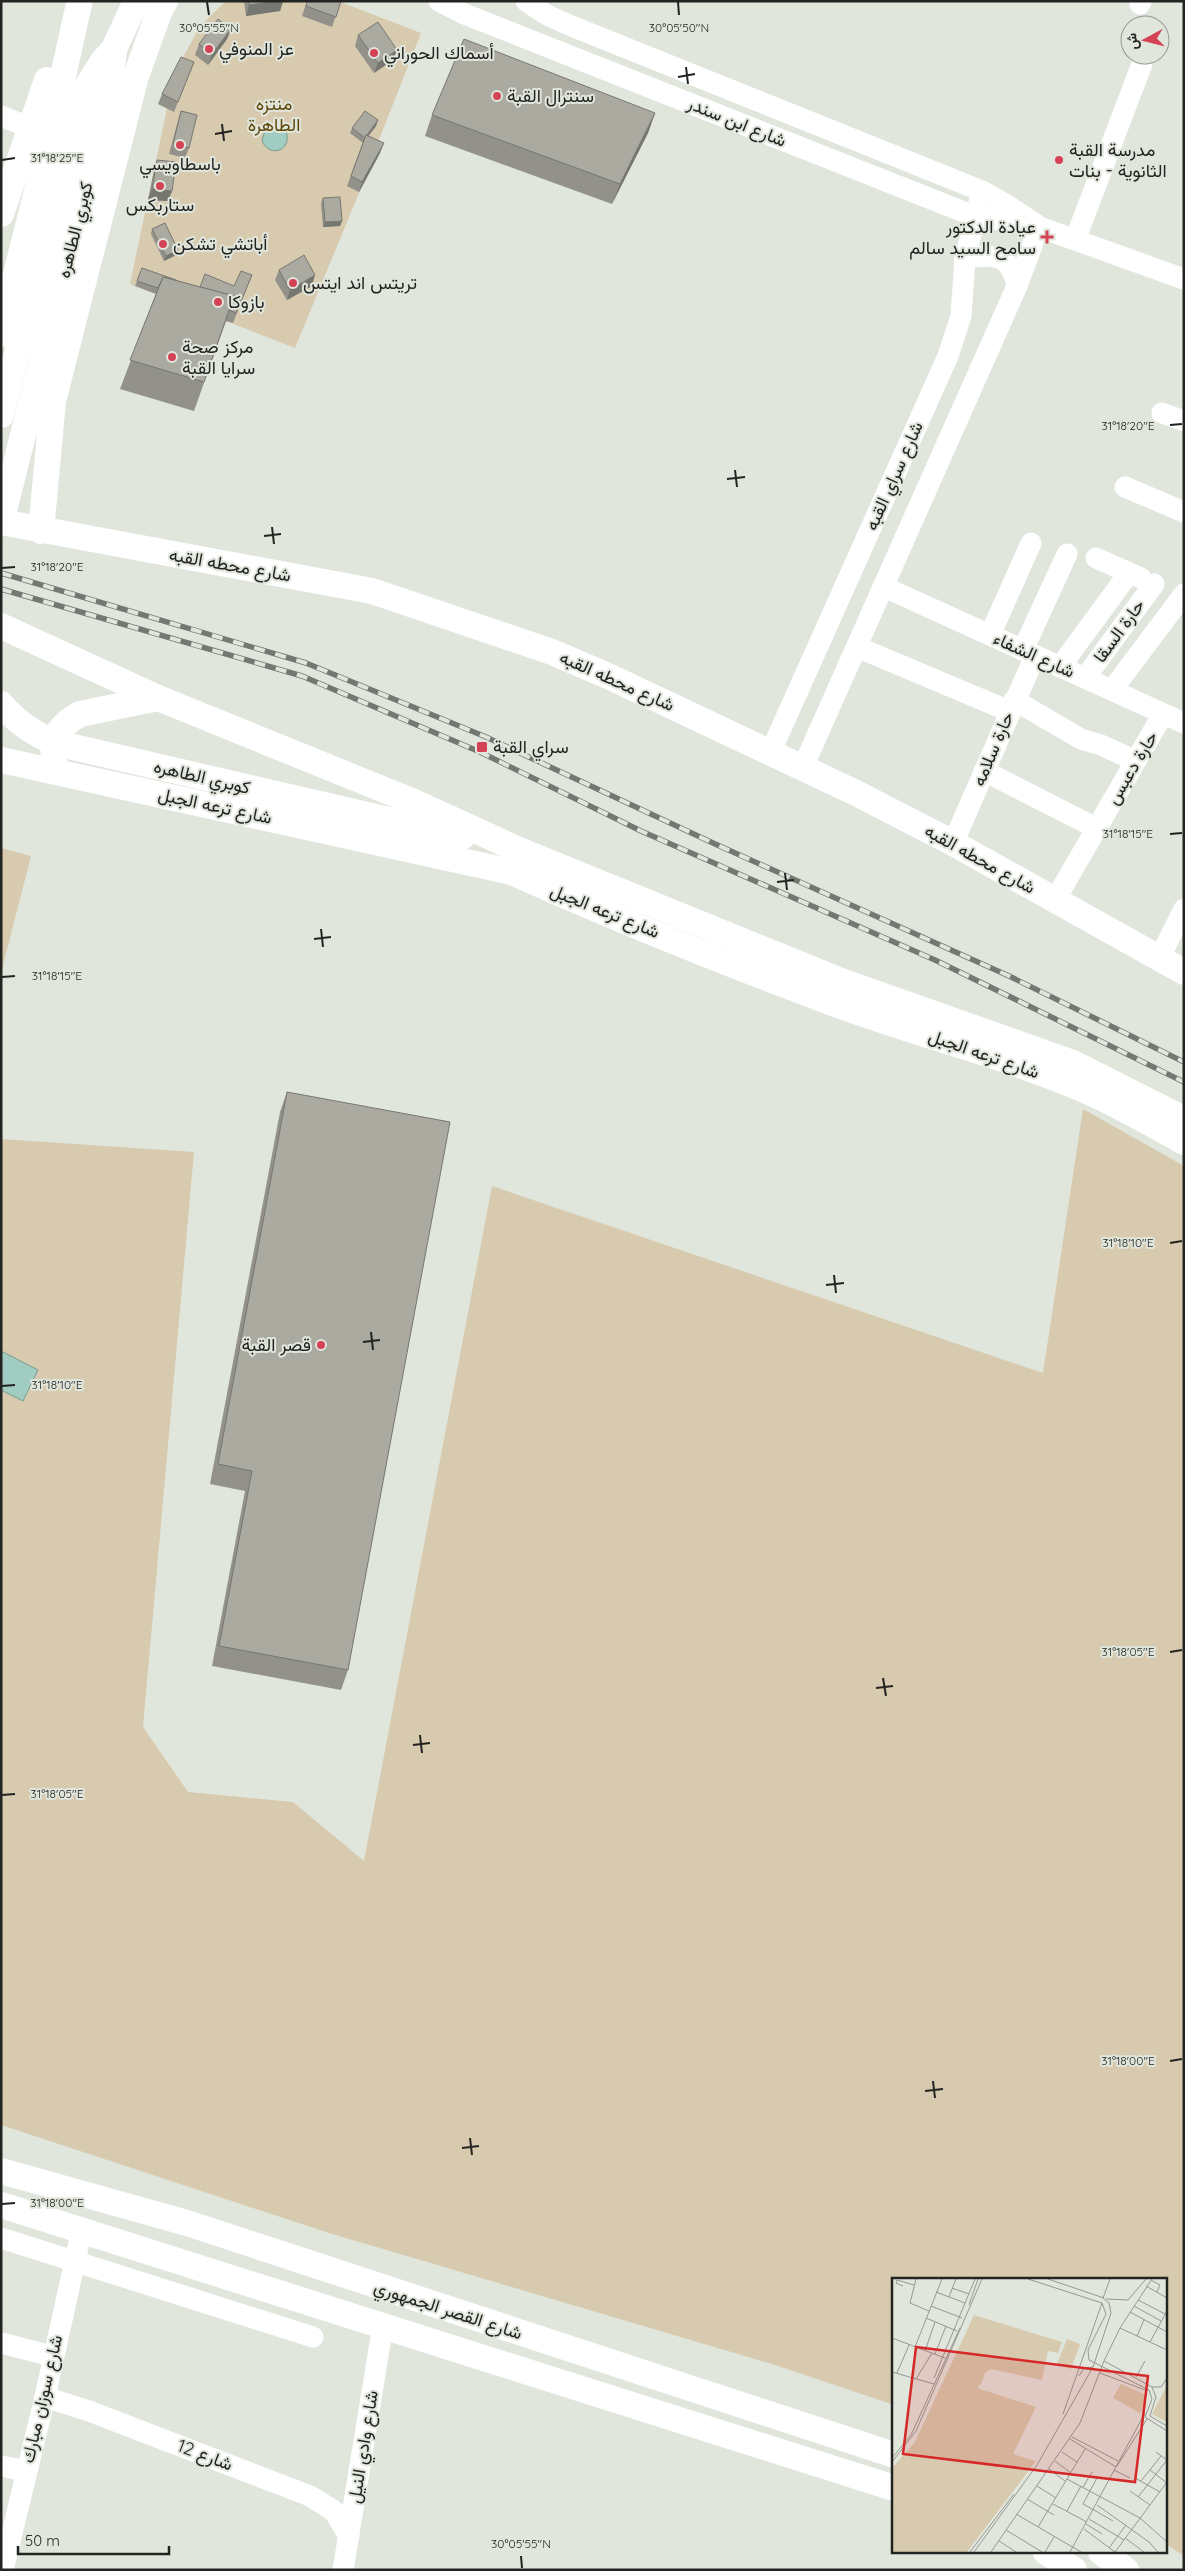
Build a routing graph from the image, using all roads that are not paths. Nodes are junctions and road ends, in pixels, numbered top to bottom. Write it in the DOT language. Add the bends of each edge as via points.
graph roads {
  1 [pos="136,1"];
  2 [pos="165,1"];
  3 [pos="439,1"];
  4 [pos="526,1"];
  5 [pos="77,2"];
  6 [pos="1142,65"];
  7 [pos="97,92"];
  8 [pos="1,116"];
  9 [pos="31,128"];
  10 [pos="982,191"];
  11 [pos="1,214"];
  12 [pos="974,216"];
  13 [pos="1040,227"];
  14 [pos="1075,240"];
  15 [pos="965,258"];
  16 [pos="1184,279"];
  17 [pos="1017,286"];
  18 [pos="1,334"];
  19 [pos="53,401"];
  20 [pos="1162,413"];
  21 [pos="1,415"];
  22 [pos="1184,421"];
  23 [pos="1,430"];
  24 [pos="1125,487"];
  25 [pos="1184,512"];
  26 [pos="1,522"];
  27 [pos="41,531"];
  28 [pos="1031,543"];
  29 [pos="1067,554"];
  30 [pos="1096,558"];
  31 [pos="1129,573"];
  32 [pos="1154,584"];
  33 [pos="884,587"];
  34 [pos="1183,595"];
  35 [pos="1,626"];
  36 [pos="990,635"];
  37 [pos="857,646"];
  38 [pos="1029,653"];
  39 [pos="1060,667"];
  40 [pos="1085,678"];
  41 [pos="1112,690"];
  42 [pos="158,698"];
  43 [pos="1,704"];
  44 [pos="1012,705"];
  45 [pos="1163,714"];
  46 [pos="1184,723"];
  47 [pos="771,751"];
  48 [pos="1,760"];
  49 [pos="1136,761"];
  50 [pos="803,767"];
  51 [pos="984,771"];
  52 [pos="62,772"];
  53 [pos="414,826"];
  54 [pos="1096,828"];
  55 [pos="953,843"];
  56 [pos="519,850"];
  57 [pos="1055,900"];
  58 [pos="1184,909"];
  59 [pos="1160,959"];
  60 [pos="1184,972"];
  61 [pos="1184,1119"];
  62 [pos="1184,1142"];
  63 [pos="1,2171"];
  64 [pos="1,2204"];
  65 [pos="82,2228"];
  66 [pos="1,2238"];
  67 [pos="74,2261"];
  68 [pos="382,2325"];
  69 [pos="313,2337"];
  70 [pos="1,2343"];
  71 [pos="52,2356"];
  72 [pos="45,2396"];
  73 [pos="892,2453"];
  74 [pos="1,2466"];
  75 [pos="26,2471"];
  76 [pos="892,2487"];
  77 [pos="349,2536"];
  78 [pos="1049,2554"];
  79 [pos="1104,2554"];
  80 [pos="3,2570"];
  81 [pos="343,2570"];
  82 [pos="1074,2570"];
  83 [pos="1126,2570"];
  1 -- 7 [label="main road, كوبري الطاهره" via="114,49 103,61"];
  2 -- 19 [label="main road" via="136,76"];
  3 -- 12 [label="street, شارع ابن سندر" via="471,17"];
  4 -- 10 [label="street, شارع ابن سندر" via="569,25"];
  5 -- 9 [label="main road"];
  5 -- 18 [label="main road" via="43,167"];
  6 -- 14 [label="street"];
  7 -- 21 [label="main road, كوبري الطاهره"];
  7 -- 26 [label="main road, كوبري الطاهره"];
  8 -- 9 [label="street"];
  9 -- 11 [label="main road"];
  10 -- 12 [label="street, شارع سراي القبه"];
  10 -- 13 [label="street, شارع ابن سندر"];
  12 -- 13 [label="street, شارع ابن سندر"];
  12 -- 15 [label="street, شارع سراي القبه"];
  13 -- 14 [label="street, شارع ابن سندر"];
  13 -- 17 [label="street, شارع سراي القبه"];
  14 -- 16 [label="street, شارع ابن سندر"];
  15 -- 17 [label="street" via="997,257 1014,271"];
  15 -- 47 [label="street, شارع سراي القبه" via="961,316 948,356"];
  17 -- 33 [label="street, شارع سراي القبه"];
  19 -- 23 [label="main road" via="37,423 12,432"];
  19 -- 27 [label="main road"];
  20 -- 22 [label="street"];
  24 -- 25 [label="street"];
  26 -- 27 [label="main road, شارع محطه القبه"];
  27 -- 47 [label="main road, شارع محطه القبه" via="331,583 397,598 552,652"];
  28 -- 36 [label="street"];
  29 -- 38 [label="street, حارة سلامه"];
  30 -- 31 [label="street"];
  31 -- 32 [label="street"];
  31 -- 39 [label="street"];
  32 -- 34 [label="street"];
  32 -- 40 [label="street, حارة السقا"];
  33 -- 36 [label="street, شارع الشفاء"];
  33 -- 37 [label="street, شارع سراي القبه"];
  34 -- 41 [label="street"];
  35 -- 42 [label="main road, شارع ترعه الجبل"];
  36 -- 38 [label="street, شارع الشفاء"];
  37 -- 44 [label="street"];
  37 -- 50 [label="street, شارع سراي القبه"];
  38 -- 39 [label="street, شارع الشفاء"];
  38 -- 44 [label="street, حارة سلامه"];
  39 -- 40 [label="street, شارع الشفاء"];
  40 -- 41 [label="street, شارع الشفاء"];
  41 -- 45 [label="street, شارع الشفاء"];
  42 -- 52 [label="main road" via="80,714 69,720 60,728 53,751 55,763"];
  42 -- 56 [label="main road, شارع ترعه الجبل" via="414,802"];
  43 -- 53 [label="main road, كوبري الطاهره" via="24,726 56,743"];
  44 -- 49 [label="street" via="1081,740"];
  44 -- 51 [label="street, حارة سلامه"];
  45 -- 46 [label="street, شارع الشفاء"];
  45 -- 49 [label="street, حارة دعبس"];
  47 -- 50 [label="main road, شارع محطه القبه"];
  48 -- 52 [label="main road, شارع ترعه الجبل"];
  49 -- 54 [label="street, حارة دعبس"];
  50 -- 55 [label="main road, شارع محطه القبه"];
  51 -- 54 [label="street"];
  51 -- 55 [label="street, حارة سلامه"];
  52 -- 62 [label="main road, شارع ترعه الجبل" via="512,872 831,1002 1054,1078 1126,1109"];
  53 -- 56 [label="main road, شارع ترعه الجبل"];
  54 -- 57 [label="street, حارة دعبس"];
  55 -- 57 [label="main road, شارع محطه القبه"];
  56 -- 61 [label="main road, شارع ترعه الجبل" via="841,981 1074,1063"];
  57 -- 59 [label="main road, شارع محطه القبه"];
  58 -- 59 [label="street"];
  59 -- 60 [label="main road, شارع محطه القبه"];
  63 -- 73 [label="main road, شارع القصر الجمهوري" via="188,2223"];
  64 -- 65 [label="main road, شارع القصر الجمهوري"];
  65 -- 67 [label="street, شارع سوزان مبارك"];
  65 -- 68 [label="main road, شارع القصر الجمهوري"];
  66 -- 67 [label="street"];
  67 -- 69 [label="street"];
  67 -- 71 [label="street, شارع سوزان مبارك"];
  68 -- 76 [label="main road, شارع القصر الجمهوري"];
  68 -- 77 [label="street, شارع وادي النيل"];
  70 -- 71 [label="street"];
  71 -- 72 [label="street, شارع سوزان مبارك"];
  72 -- 75 [label="street, شارع سوزان مبارك"];
  72 -- 77 [label="street, شارع 12" via="310,2496 334,2511"];
  74 -- 75 [label="street"];
  75 -- 80 [label="street, شارع سوزان مبارك"];
  77 -- 81 [label="street, شارع وادي النيل"];
  78 -- 82 [label="main road"];
  79 -- 83 [label="main road"];
}
